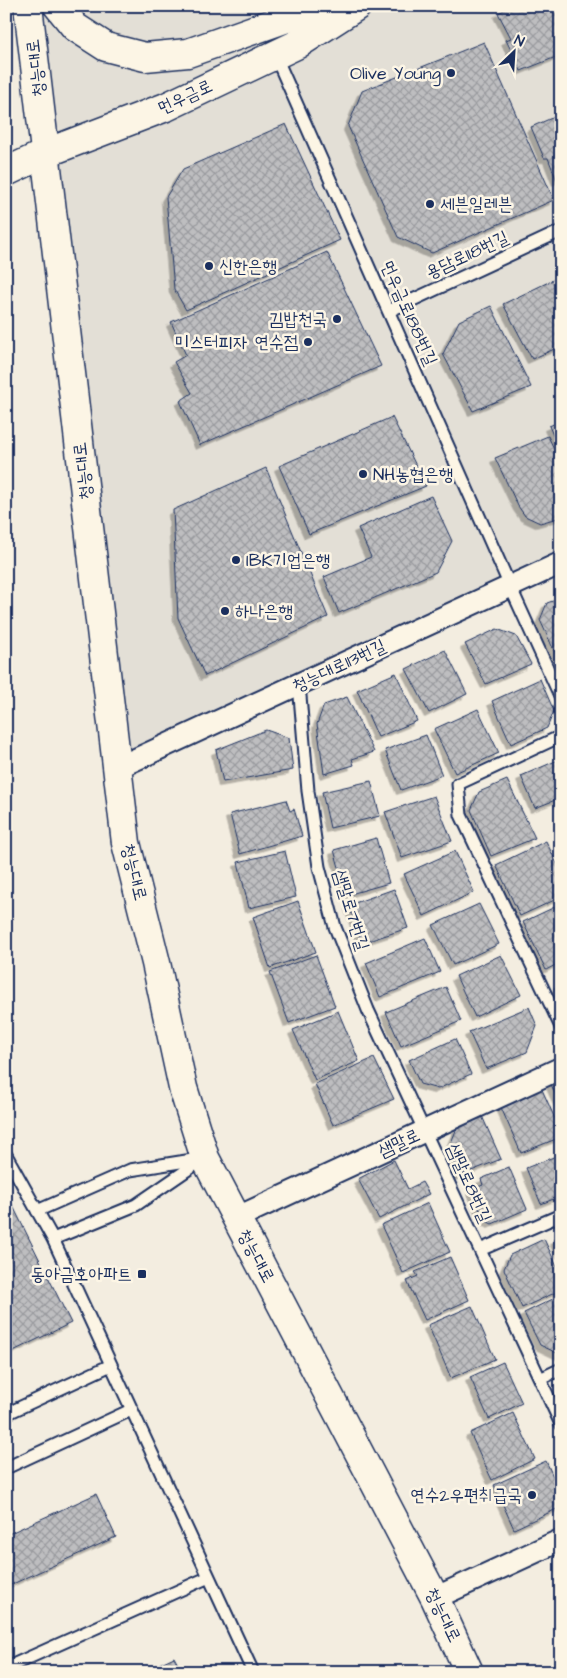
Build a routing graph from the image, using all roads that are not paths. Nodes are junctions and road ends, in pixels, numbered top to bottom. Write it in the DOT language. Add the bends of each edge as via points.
graph roads {
  1 [pos="28,6"];
  2 [pos="58,6"];
  3 [pos="321,6"];
  4 [pos="357,6"];
  5 [pos="275,55"];
  6 [pos="46,154"];
  7 [pos="6,172"];
  8 [pos="561,231"];
  9 [pos="389,311"];
  10 [pos="561,563"];
  11 [pos="510,586"];
  12 [pos="299,684"];
  13 [pos="561,698"];
  14 [pos="561,736"];
  15 [pos="117,768"];
  16 [pos="561,1027"];
  17 [pos="561,1068"];
  18 [pos="426,1131"];
  19 [pos="6,1154"];
  20 [pos="205,1158"];
  21 [pos="37,1211"];
  22 [pos="561,1215"];
  23 [pos="236,1218"];
  24 [pos="52,1239"];
  25 [pos="480,1250"];
  26 [pos="111,1365"];
  27 [pos="561,1369"];
  28 [pos="540,1379"];
  29 [pos="132,1410"];
  30 [pos="6,1414"];
  31 [pos="561,1424"];
  32 [pos="6,1468"];
  33 [pos="561,1540"];
  34 [pos="209,1577"];
  35 [pos="435,1598"];
  36 [pos="6,1668"];
  37 [pos="253,1672"];
  38 [pos="469,1672"];
  1 -- 6 [label="main road, 청능대로"];
  2 -- 3 [label="main road" via="75,27 106,47 145,57 188,53"];
  4 -- 5 [label="main road, 먼우금로"];
  5 -- 6 [label="main road, 먼우금로" via="166,107"];
  5 -- 9 [label="lane, 먼우금로188번길"];
  6 -- 7 [label="main road, 먼우금로"];
  6 -- 15 [label="main road, 청능대로"];
  8 -- 9 [label="lane, 용담로118번길"];
  9 -- 11 [label="lane, 먼우금로188번길"];
  10 -- 11 [label="street, 청능대로113번길"];
  11 -- 12 [label="street, 청능대로113번길"];
  11 -- 13 [label="lane, 먼우금로188번길"];
  12 -- 15 [label="street, 청능대로113번길"];
  12 -- 18 [label="lane, 샘말로7번길" via="308,791 319,867 335,927 368,1010"];
  14 -- 16 [label="lane" via="458,784 461,815"];
  15 -- 20 [label="main road, 청능대로" via="126,843 183,1088"];
  17 -- 18 [label="street, 샘말로"];
  18 -- 23 [label="street, 샘말로"];
  18 -- 25 [label="lane, 샘말로8번길"];
  19 -- 21 [label="lane"];
  20 -- 21 [label="lane" via="130,1170"];
  20 -- 23 [label="main road, 청능대로"];
  20 -- 24 [label="lane" via="136,1205"];
  21 -- 24 [label="lane"];
  22 -- 25 [label="lane, 샘말로8번길"];
  23 -- 35 [label="main road, 청능대로"];
  24 -- 26 [label="lane"];
  25 -- 28 [label="lane, 샘말로8번길"];
  26 -- 29 [label="lane"];
  26 -- 30 [label="lane"];
  27 -- 28 [label="lane"];
  28 -- 31 [label="lane, 샘말로8번길"];
  29 -- 32 [label="lane"];
  29 -- 34 [label="lane"];
  33 -- 35 [label="street"];
  34 -- 36 [label="lane"];
  34 -- 37 [label="lane"];
  35 -- 38 [label="main road, 청능대로"];
}
